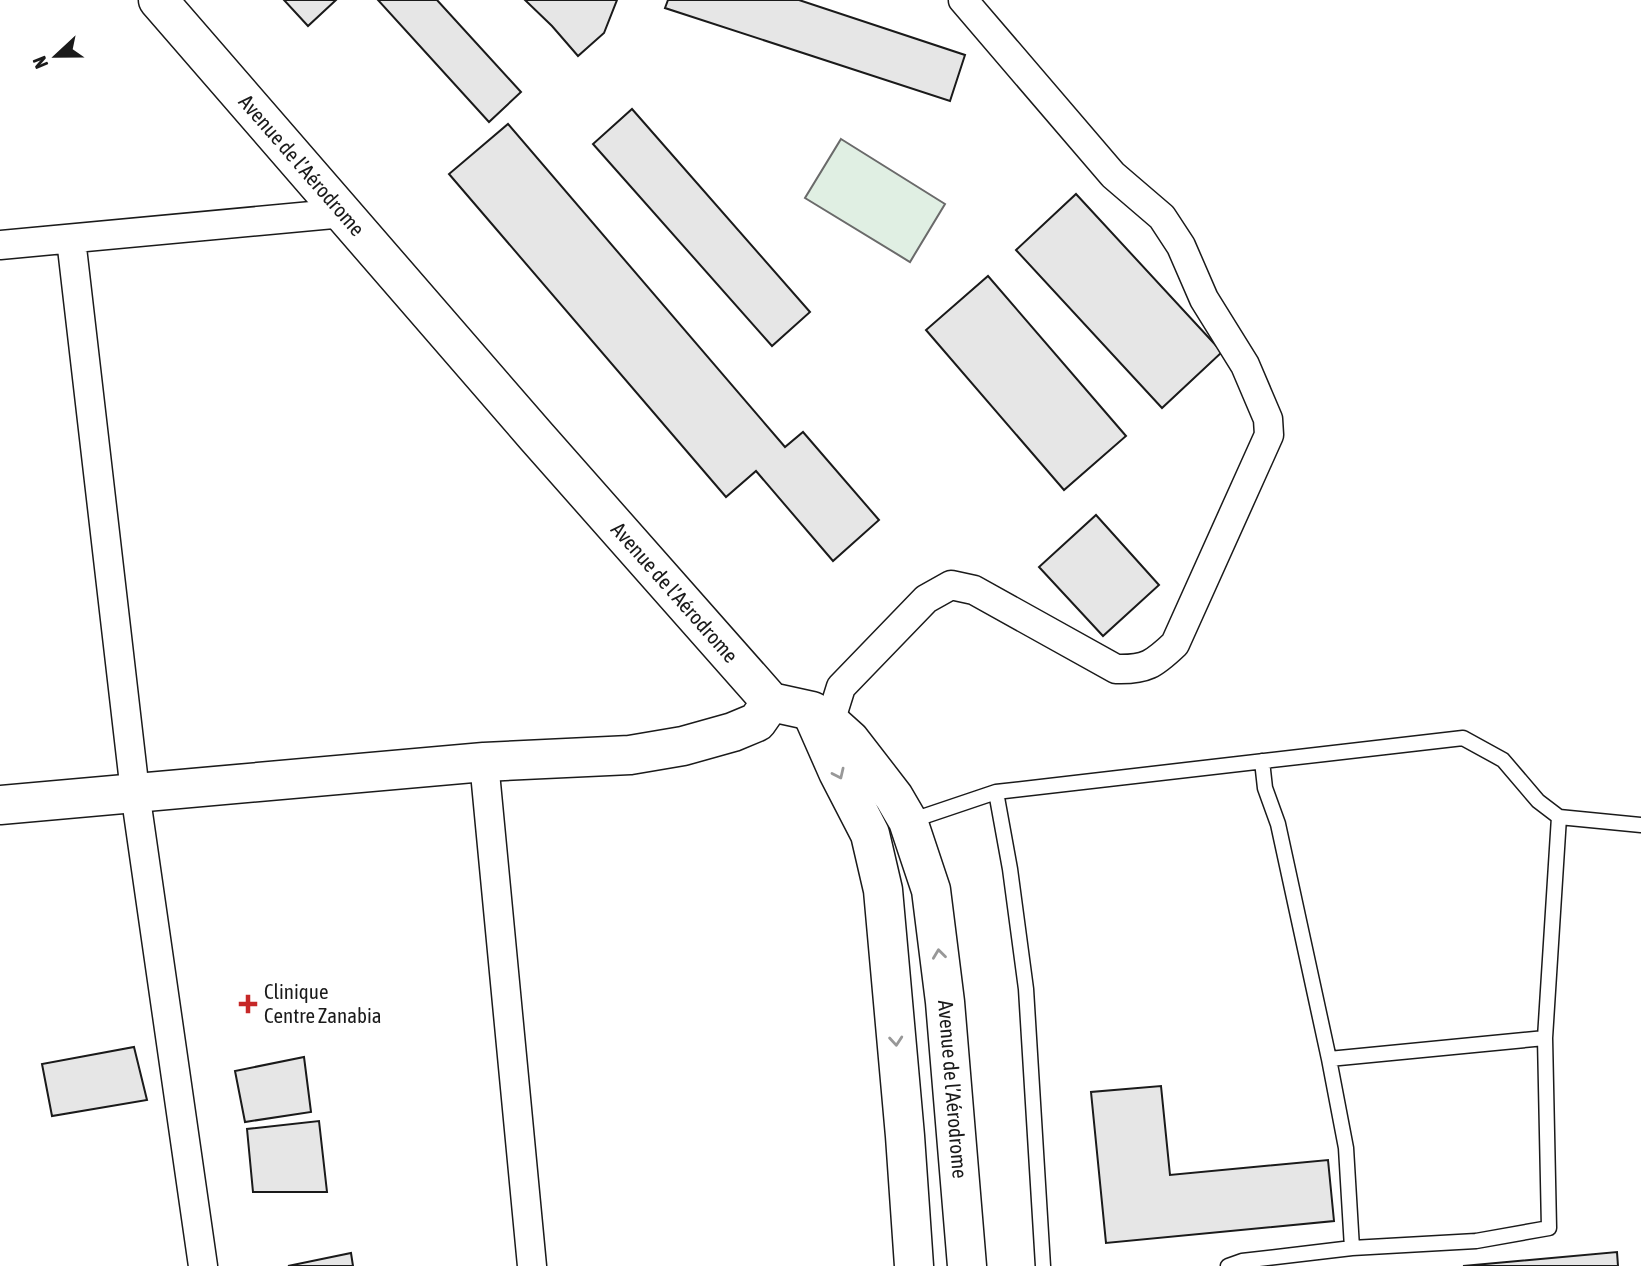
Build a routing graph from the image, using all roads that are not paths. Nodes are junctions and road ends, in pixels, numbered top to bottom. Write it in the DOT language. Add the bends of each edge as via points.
graph roads {
  1 [pos="158,0"];
  2 [pos="963,0"];
  3 [pos="344,212"];
  4 [pos="71,239"];
  5 [pos="0,245"];
  6 [pos="771,702"];
  7 [pos="821,716"];
  8 [pos="1262,761"];
  9 [pos="484,762"];
  10 [pos="135,792"];
  11 [pos="996,792"];
  12 [pos="0,805"];
  13 [pos="1559,817"];
  14 [pos="908,821"];
  15 [pos="1641,825"];
  16 [pos="1545,1038"];
  17 [pos="1329,1059"];
  18 [pos="1352,1248"];
  19 [pos="203,1266"];
  20 [pos="532,1266"];
  21 [pos="914,1266"];
  22 [pos="967,1266"];
  23 [pos="1043,1266"];
  24 [pos="1228,1266"];
  1 -- 3 [label="main road, Avenue de l’Aérodrome"];
  2 -- 7 [label="street" via="1113,175 1161,217 1245,365 1268,419 1269,435 1175,644 1155,663 1136,670 1116,669 974,590 951,585 926,599 841,687"];
  3 -- 4 [label="street"];
  3 -- 6 [label="main road, Avenue de l’Aérodrome"];
  4 -- 5 [label="street"];
  4 -- 10 [label="street"];
  6 -- 7 [label="main road"];
  6 -- 9 [label="main road" via="757,722 683,746 630,755"];
  7 -- 14 [label="main road, Avenue de l’Aérodrome" via="857,748"];
  7 -- 21 [label="main road, one-way" via="838,772 870,834 883,890"];
  8 -- 11 [label="lane"];
  8 -- 13 [label="lane" via="1464,738 1503,760 1538,801"];
  8 -- 17 [label="lane"];
  9 -- 10 [label="main road"];
  9 -- 20 [label="street"];
  10 -- 12 [label="main road"];
  10 -- 19 [label="street"];
  11 -- 14 [label="lane"];
  11 -- 23 [label="lane" via="1026,989"];
  13 -- 15 [label="lane"];
  13 -- 16 [label="lane"];
  22 -- 14 [label="main road, Avenue de l’Aérodrome, one-way" via="931,890"];
  16 -- 17 [label="lane"];
  16 -- 18 [label="lane" via="1549,1228 1476,1241"];
  17 -- 18 [label="lane" via="1346,1148"];
  18 -- 24 [label="lane"];
}
